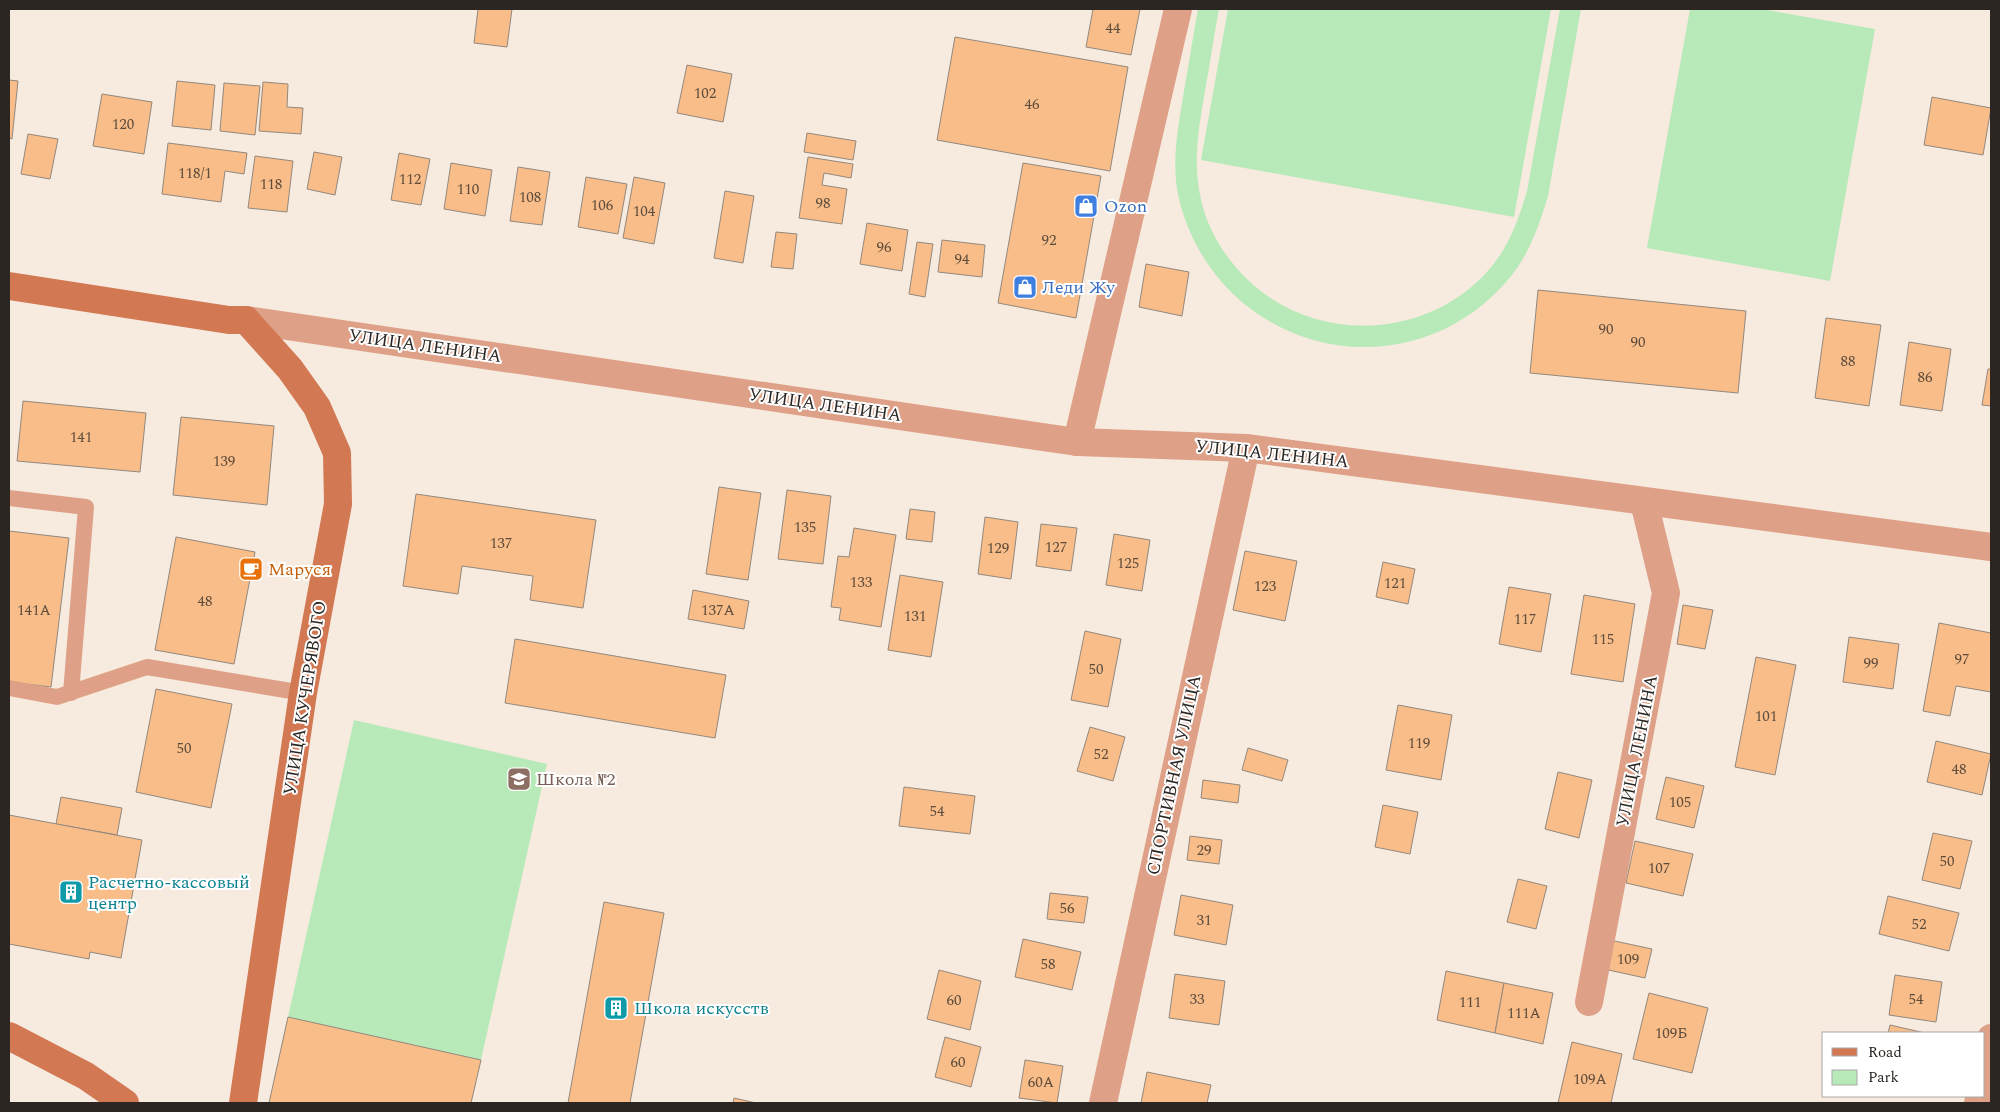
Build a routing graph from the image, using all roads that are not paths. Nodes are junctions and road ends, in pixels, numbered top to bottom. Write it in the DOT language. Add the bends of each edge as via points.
graph roads {
  1 [pos="1178,9"];
  2 [pos="9,286"];
  3 [pos="246,320"];
  4 [pos="1077,442"];
  5 [pos="1246,448"];
  6 [pos="9,498"];
  7 [pos="1644,502"];
  8 [pos="1991,547"];
  9 [pos="9,688"];
  10 [pos="71,693"];
  11 [pos="304,693"];
  12 [pos="1589,1002"];
  13 [pos="9,1036"];
  14 [pos="1991,1038"];
  15 [pos="1985,1071"];
  16 [pos="125,1103"];
  17 [pos="243,1103"];
  18 [pos="1103,1103"];
  1 -- 4 [label="street"];
  2 -- 3 [label="street, УЛИЦА ЛЕНИНА"];
  3 -- 4 [label="street, УЛИЦА ЛЕНИНА"];
  3 -- 11 [label="street, УЛИЦА КУЧЕРЯВОГО" via="290,369 317,407 337,453 338,504"];
  4 -- 5 [label="street, УЛИЦА ЛЕНИНА"];
  5 -- 7 [label="street, УЛИЦА ЛЕНИНА"];
  5 -- 18 [label="street, СПОРТИВНАЯ УЛИЦА"];
  6 -- 10 [label="lane" via="86,507"];
  7 -- 8 [label="street, УЛИЦА ЛЕНИНА"];
  7 -- 12 [label="street, УЛИЦА ЛЕНИНА" via="1666,593"];
  9 -- 10 [label="lane" via="57,698"];
  10 -- 11 [label="lane" via="147,667"];
  11 -- 17 [label="street, УЛИЦА КУЧЕРЯВОГО"];
  13 -- 16 [label="street" via="86,1076"];
  14 -- 15 [label="street"];
}
